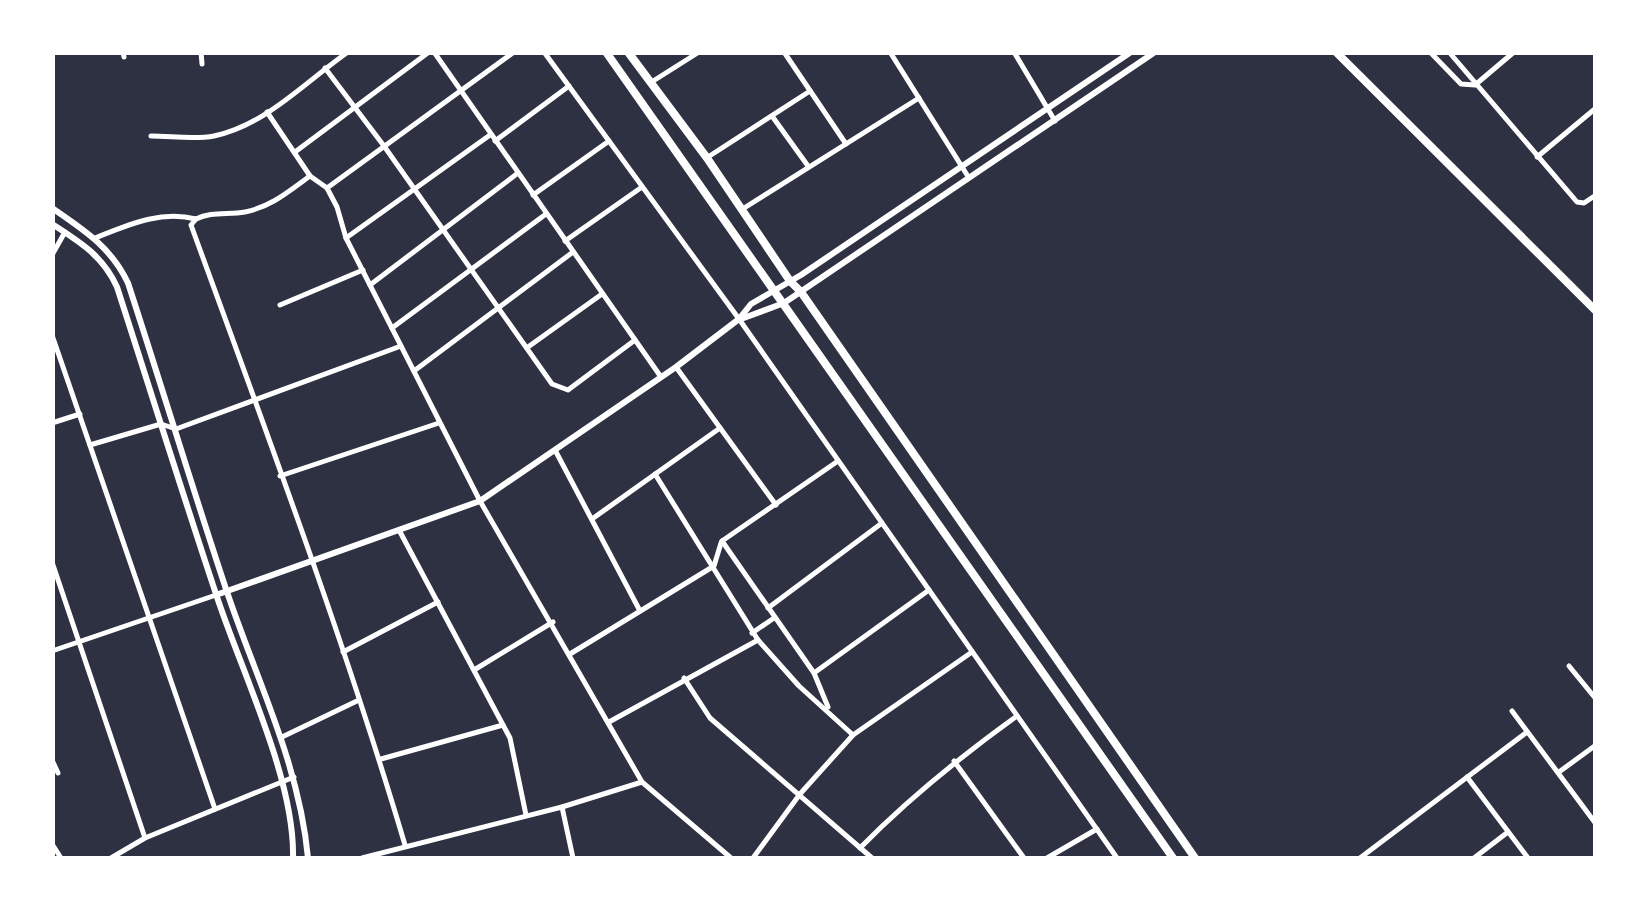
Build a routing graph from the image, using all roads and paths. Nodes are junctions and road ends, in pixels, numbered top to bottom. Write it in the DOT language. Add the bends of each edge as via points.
graph roads {
  1 [pos="201,52"];
  2 [pos="348,52"];
  3 [pos="431,52"];
  4 [pos="514,52"];
  5 [pos="544,52"];
  6 [pos="606,52"];
  7 [pos="628,52"];
  8 [pos="699,52"];
  9 [pos="784,52"];
  10 [pos="890,52"];
  11 [pos="1014,52"];
  12 [pos="1132,52"];
  13 [pos="1155,52"];
  14 [pos="1336,52"];
  15 [pos="1430,52"];
  16 [pos="1448,52"];
  17 [pos="1514,52"];
  18 [pos="202,64"];
  19 [pos="325,68"];
  20 [pos="650,82"];
  21 [pos="1474,85"];
  22 [pos="569,86"];
  23 [pos="460,90"];
  24 [pos="810,91"];
  25 [pos="919,98"];
  26 [pos="354,106"];
  27 [pos="1596,108"];
  28 [pos="1048,110"];
  29 [pos="267,112"];
  30 [pos="772,116"];
  31 [pos="1055,121"];
  32 [pos="150,136"];
  33 [pos="493,137"];
  34 [pos="609,142"];
  35 [pos="846,144"];
  36 [pos="384,146"];
  37 [pos="294,152"];
  38 [pos="1538,157"];
  39 [pos="706,158"];
  40 [pos="809,167"];
  41 [pos="962,167"];
  42 [pos="518,173"];
  43 [pos="310,176"];
  44 [pos="969,178"];
  45 [pos="642,186"];
  46 [pos="327,188"];
  47 [pos="415,190"];
  48 [pos="1596,194"];
  49 [pos="533,195"];
  50 [pos="52,208"];
  51 [pos="741,210"];
  52 [pos="546,214"];
  53 [pos="196,219"];
  54 [pos="52,224"];
  55 [pos="443,230"];
  56 [pos="65,232"];
  57 [pos="94,238"];
  58 [pos="346,238"];
  59 [pos="565,240"];
  60 [pos="573,252"];
  61 [pos="52,255"];
  62 [pos="471,268"];
  63 [pos="362,270"];
  64 [pos="790,281"];
  65 [pos="370,285"];
  66 [pos="775,290"];
  67 [pos="801,292"];
  68 [pos="602,294"];
  69 [pos="784,303"];
  70 [pos="280,305"];
  71 [pos="498,307"];
  72 [pos="1596,311"];
  73 [pos="739,320"];
  74 [pos="392,328"];
  75 [pos="52,335"];
  76 [pos="634,340"];
  77 [pos="402,346"];
  78 [pos="527,348"];
  79 [pos="676,366"];
  80 [pos="414,371"];
  81 [pos="660,377"];
  82 [pos="254,399"];
  83 [pos="80,414"];
  84 [pos="440,422"];
  85 [pos="52,423"];
  86 [pos="162,424"];
  87 [pos="720,428"];
  88 [pos="176,429"];
  89 [pos="90,444"];
  90 [pos="555,450"];
  91 [pos="838,461"];
  92 [pos="655,474"];
  93 [pos="280,476"];
  94 [pos="480,502"];
  95 [pos="776,505"];
  96 [pos="592,519"];
  97 [pos="882,523"];
  98 [pos="399,530"];
  99 [pos="722,541"];
  100 [pos="312,561"];
  101 [pos="52,562"];
  102 [pos="714,566"];
  103 [pos="929,590"];
  104 [pos="226,591"];
  105 [pos="216,595"];
  106 [pos="438,602"];
  107 [pos="768,608"];
  108 [pos="640,611"];
  109 [pos="150,618"];
  110 [pos="774,618"];
  111 [pos="553,622"];
  112 [pos="752,632"];
  113 [pos="758,640"];
  114 [pos="80,642"];
  115 [pos="52,651"];
  116 [pos="343,652"];
  117 [pos="972,652"];
  118 [pos="570,654"];
  119 [pos="1569,666"];
  120 [pos="474,670"];
  121 [pos="814,673"];
  122 [pos="684,678"];
  123 [pos="1596,699"];
  124 [pos="359,700"];
  125 [pos="829,710"];
  126 [pos="1512,711"];
  127 [pos="1017,716"];
  128 [pos="609,722"];
  129 [pos="503,725"];
  130 [pos="1527,732"];
  131 [pos="853,734"];
  132 [pos="282,737"];
  133 [pos="1596,744"];
  134 [pos="380,759"];
  135 [pos="52,760"];
  136 [pos="954,761"];
  137 [pos="1559,772"];
  138 [pos="58,773"];
  139 [pos="294,777"];
  140 [pos="1468,777"];
  141 [pos="282,782"];
  142 [pos="642,782"];
  143 [pos="800,794"];
  144 [pos="562,807"];
  145 [pos="215,809"];
  146 [pos="526,815"];
  147 [pos="1596,824"];
  148 [pos="1096,830"];
  149 [pos="1508,832"];
  150 [pos="145,838"];
  151 [pos="52,844"];
  152 [pos="405,845"];
  153 [pos="860,848"];
  154 [pos="1369,856"];
  155 [pos="61,858"];
  156 [pos="111,858"];
  157 [pos="293,858"];
  158 [pos="308,858"];
  159 [pos="362,858"];
  160 [pos="573,858"];
  161 [pos="730,858"];
  162 [pos="753,858"];
  163 [pos="872,858"];
  164 [pos="1024,858"];
  165 [pos="1047,858"];
  166 [pos="1117,858"];
  167 [pos="1174,858"];
  168 [pos="1195,858"];
  169 [pos="1360,858"];
  170 [pos="1474,858"];
  171 [pos="1528,858"];
  1 -- 18 [label="street"];
  2 -- 19 [label="street"];
  3 -- 23 [label="street"];
  3 -- 26 [label="street"];
  4 -- 23 [label="street"];
  5 -- 22 [label="street"];
  6 -- 66 [label="main road"];
  7 -- 20 [label="main road"];
  8 -- 20 [label="street"];
  9 -- 24 [label="street"];
  10 -- 25 [label="street"];
  11 -- 28 [label="street"];
  12 -- 28 [label="main road"];
  13 -- 31 [label="main road"];
  14 -- 72 [label="main road"];
  15 -- 21 [label="street" via="1461,84"];
  16 -- 21 [label="street"];
  17 -- 21 [label="street"];
  19 -- 26 [label="street"];
  19 -- 29 [label="street"];
  20 -- 39 [label="main road"];
  21 -- 38 [label="street"];
  22 -- 33 [label="street"];
  22 -- 34 [label="street"];
  23 -- 33 [label="street"];
  23 -- 36 [label="street"];
  24 -- 30 [label="street"];
  24 -- 35 [label="street"];
  25 -- 35 [label="street"];
  25 -- 41 [label="street"];
  26 -- 36 [label="street"];
  26 -- 37 [label="street"];
  27 -- 38 [label="street"];
  28 -- 31 [label="street"];
  28 -- 41 [label="main road"];
  29 -- 32 [label="street" via="212,136"];
  29 -- 37 [label="street"];
  30 -- 39 [label="street"];
  30 -- 40 [label="street"];
  31 -- 44 [label="main road"];
  33 -- 42 [label="street"];
  33 -- 47 [label="street"];
  34 -- 45 [label="street"];
  34 -- 49 [label="street"];
  35 -- 40 [label="street"];
  36 -- 46 [label="street"];
  36 -- 47 [label="street"];
  37 -- 43 [label="street"];
  38 -- 48 [label="street" via="1582,204"];
  39 -- 51 [label="main road"];
  40 -- 51 [label="street"];
  41 -- 44 [label="street"];
  41 -- 64 [label="main road"];
  42 -- 49 [label="street"];
  42 -- 55 [label="street"];
  43 -- 46 [label="street"];
  43 -- 53 [label="street" via="271,204"];
  44 -- 67 [label="main road"];
  45 -- 59 [label="street"];
  45 -- 73 [label="street"];
  46 -- 58 [label="street"];
  47 -- 55 [label="street"];
  47 -- 58 [label="street"];
  49 -- 52 [label="street"];
  50 -- 57 [label="main road"];
  51 -- 64 [label="main road"];
  52 -- 59 [label="street"];
  52 -- 62 [label="street"];
  53 -- 57 [label="street" via="176,214"];
  53 -- 82 [label="street" via="191,226"];
  54 -- 56 [label="main road"];
  55 -- 62 [label="street"];
  55 -- 65 [label="street"];
  56 -- 61 [label="street"];
  56 -- 86 [label="main road" via="108,266"];
  57 -- 88 [label="main road" via="128,283"];
  58 -- 63 [label="street"];
  59 -- 60 [label="street"];
  60 -- 68 [label="street"];
  60 -- 71 [label="street"];
  62 -- 71 [label="street"];
  62 -- 74 [label="street"];
  63 -- 65 [label="street"];
  63 -- 70 [label="street"];
  64 -- 66 [label="main road"];
  64 -- 67 [label="main road"];
  65 -- 74 [label="street"];
  66 -- 69 [label="main road"];
  66 -- 73 [label="main road"];
  67 -- 69 [label="main road"];
  67 -- 168 [label="main road"];
  68 -- 76 [label="street"];
  68 -- 78 [label="street"];
  69 -- 73 [label="main road"];
  69 -- 167 [label="main road"];
  71 -- 78 [label="street"];
  71 -- 80 [label="street"];
  73 -- 79 [label="main road"];
  73 -- 91 [label="street"];
  74 -- 77 [label="street"];
  75 -- 83 [label="street"];
  76 -- 78 [label="street" via="568,390 552,384"];
  76 -- 81 [label="street"];
  77 -- 80 [label="street"];
  77 -- 82 [label="street"];
  79 -- 81 [label="main road"];
  79 -- 87 [label="street"];
  80 -- 84 [label="street"];
  81 -- 90 [label="main road"];
  82 -- 88 [label="street"];
  82 -- 93 [label="street"];
  83 -- 85 [label="street"];
  83 -- 89 [label="street"];
  84 -- 93 [label="street"];
  84 -- 94 [label="street"];
  86 -- 88 [label="street"];
  86 -- 89 [label="street"];
  86 -- 105 [label="main road"];
  87 -- 92 [label="street"];
  87 -- 95 [label="street"];
  88 -- 104 [label="main road"];
  89 -- 109 [label="street"];
  90 -- 94 [label="main road"];
  90 -- 96 [label="street"];
  91 -- 95 [label="street"];
  91 -- 97 [label="street"];
  92 -- 96 [label="street"];
  92 -- 102 [label="street"];
  93 -- 100 [label="street"];
  94 -- 98 [label="main road"];
  94 -- 111 [label="street"];
  95 -- 99 [label="street"];
  96 -- 108 [label="street"];
  97 -- 103 [label="street"];
  97 -- 107 [label="street"];
  98 -- 100 [label="main road"];
  98 -- 106 [label="street"];
  99 -- 102 [label="street"];
  99 -- 107 [label="street"];
  100 -- 104 [label="main road"];
  100 -- 116 [label="street"];
  101 -- 114 [label="street"];
  102 -- 108 [label="street"];
  102 -- 112 [label="street"];
  103 -- 117 [label="street"];
  103 -- 121 [label="street"];
  104 -- 105 [label="main road"];
  104 -- 132 [label="main road"];
  105 -- 109 [label="street"];
  105 -- 141 [label="main road"];
  106 -- 116 [label="street"];
  106 -- 120 [label="street"];
  107 -- 110 [label="street"];
  108 -- 118 [label="street"];
  109 -- 114 [label="street"];
  109 -- 145 [label="street"];
  110 -- 112 [label="street"];
  110 -- 121 [label="street"];
  111 -- 118 [label="street"];
  111 -- 120 [label="street"];
  112 -- 113 [label="street"];
  113 -- 122 [label="street"];
  113 -- 125 [label="street"];
  114 -- 115 [label="street"];
  114 -- 150 [label="street"];
  116 -- 124 [label="street"];
  117 -- 127 [label="street"];
  117 -- 131 [label="street"];
  118 -- 128 [label="street"];
  119 -- 123 [label="street"];
  120 -- 129 [label="street"];
  121 -- 125 [label="street"];
  122 -- 128 [label="street"];
  122 -- 143 [label="street" via="710,718"];
  124 -- 132 [label="street"];
  124 -- 134 [label="street"];
  125 -- 131 [label="street"];
  126 -- 130 [label="street"];
  127 -- 136 [label="street"];
  127 -- 148 [label="street"];
  128 -- 142 [label="street"];
  129 -- 134 [label="street"];
  129 -- 146 [label="street"];
  130 -- 137 [label="street"];
  130 -- 140 [label="street"];
  131 -- 143 [label="street"];
  132 -- 139 [label="main road"];
  133 -- 137 [label="street"];
  134 -- 152 [label="street"];
  135 -- 138 [label="street"];
  136 -- 153 [label="street"];
  136 -- 164 [label="street"];
  137 -- 147 [label="street"];
  139 -- 141 [label="street"];
  139 -- 158 [label="main road"];
  140 -- 149 [label="street"];
  140 -- 154 [label="street"];
  141 -- 145 [label="street"];
  141 -- 157 [label="main road"];
  142 -- 144 [label="street"];
  142 -- 161 [label="street"];
  143 -- 153 [label="street"];
  143 -- 162 [label="street"];
  144 -- 146 [label="street"];
  144 -- 160 [label="street"];
  145 -- 150 [label="street"];
  146 -- 152 [label="street"];
  148 -- 165 [label="street"];
  148 -- 166 [label="street"];
  149 -- 170 [label="street"];
  149 -- 171 [label="street"];
  150 -- 156 [label="street"];
  151 -- 155 [label="street"];
  152 -- 159 [label="street"];
  153 -- 163 [label="street"];
  154 -- 169 [label="street"];
}
